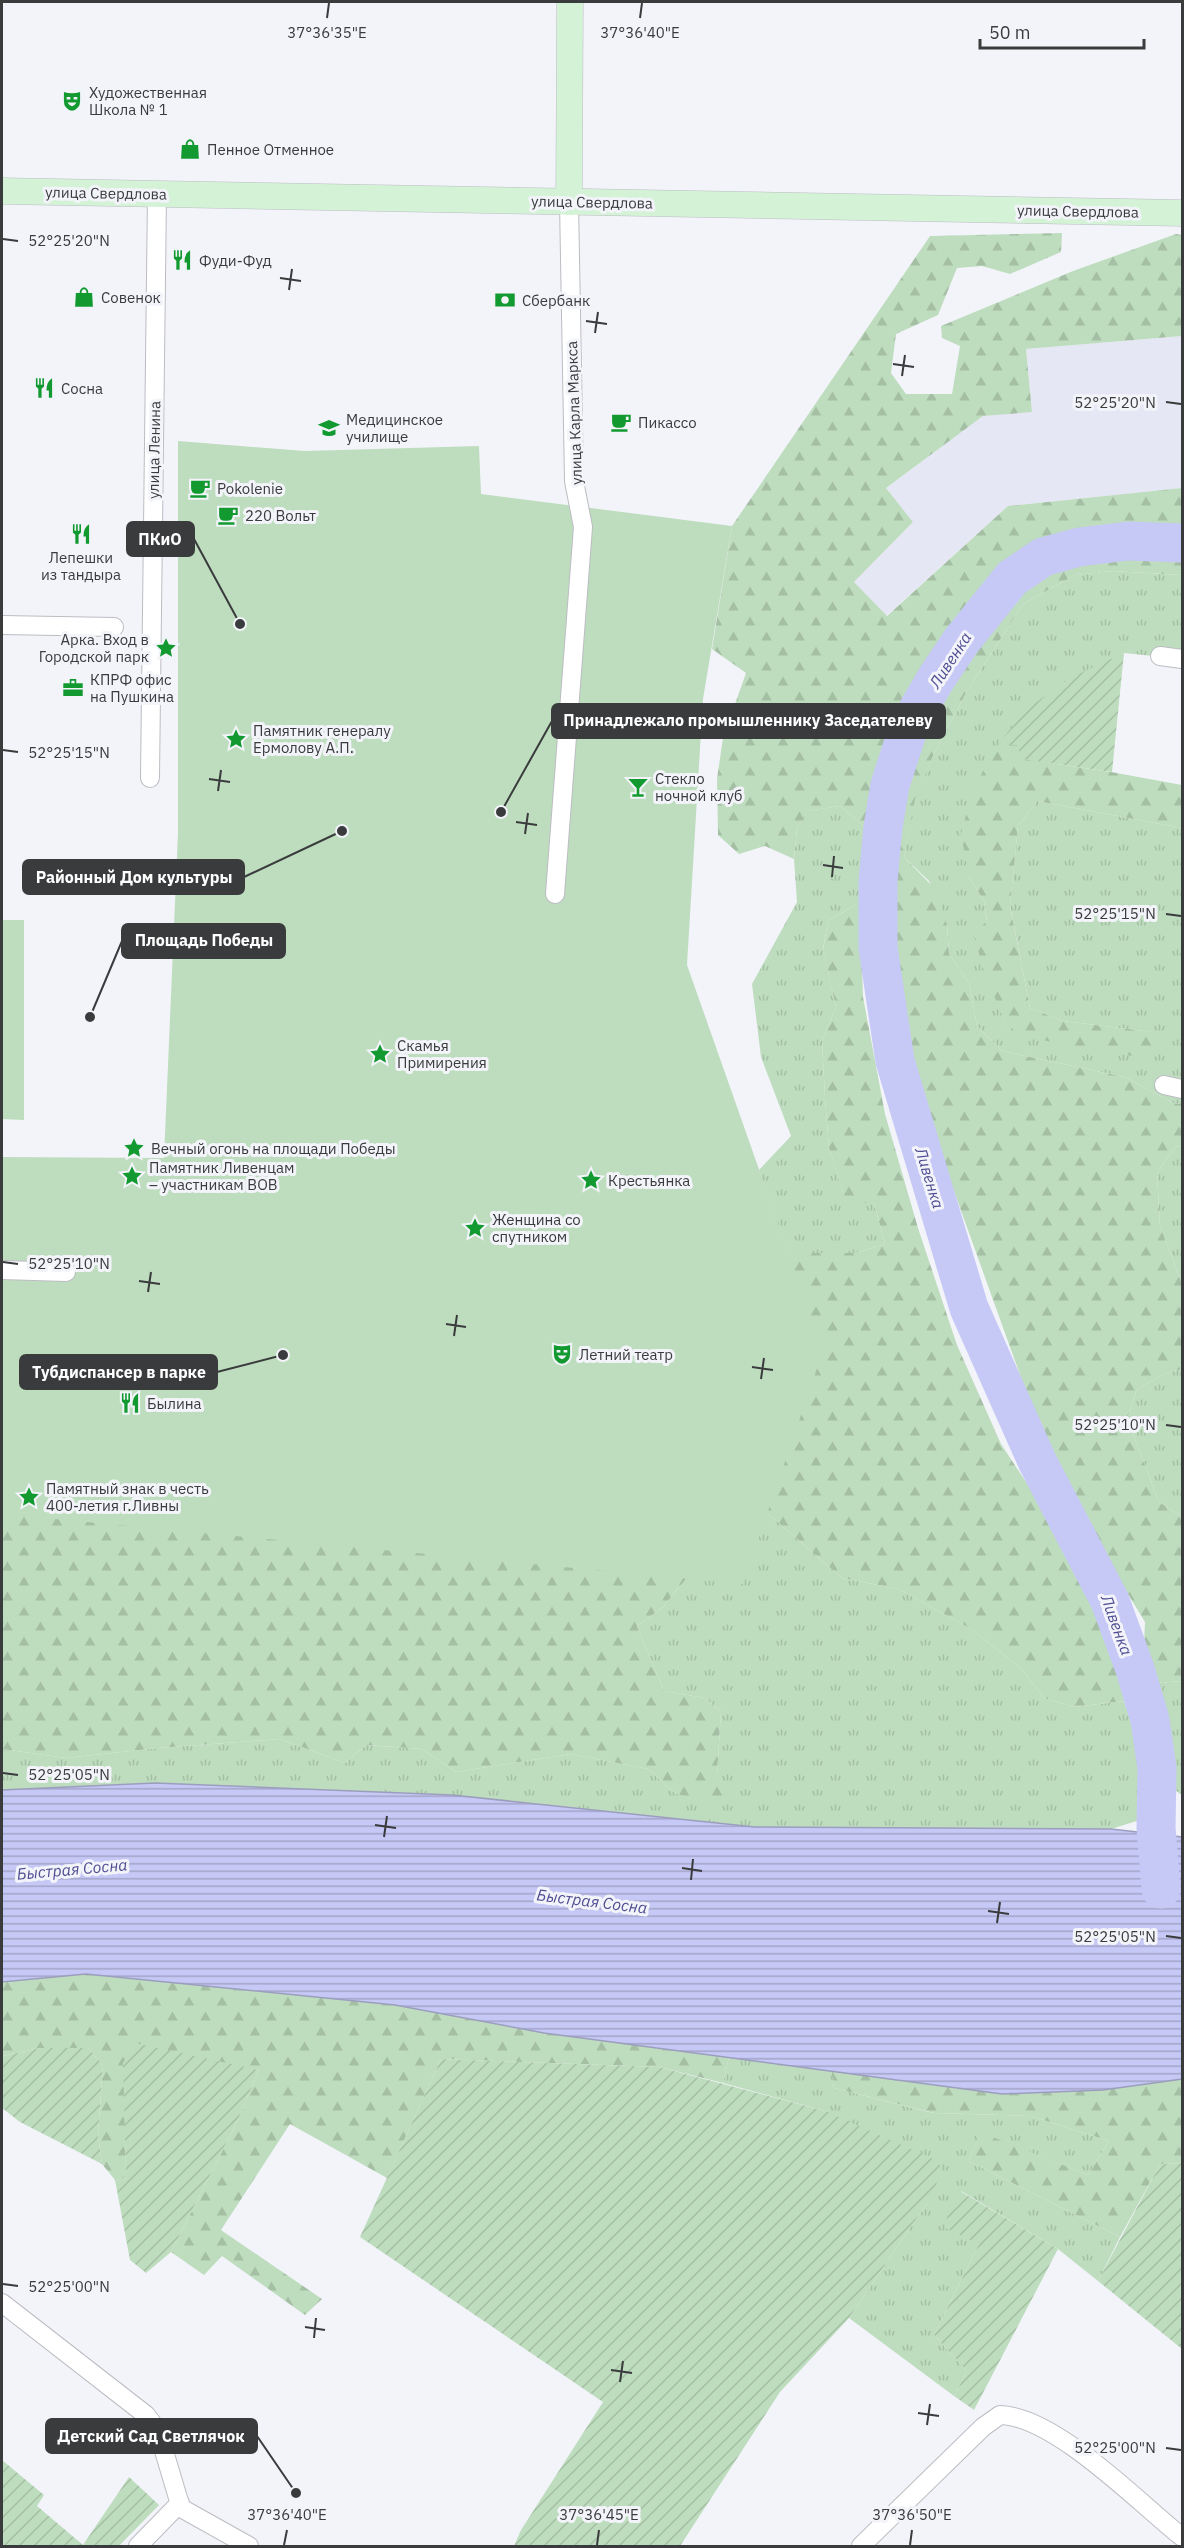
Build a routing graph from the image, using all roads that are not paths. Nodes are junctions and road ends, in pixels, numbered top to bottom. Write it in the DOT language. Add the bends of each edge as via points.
graph roads {
  1 [pos="570,2"];
  2 [pos="2,192"];
  3 [pos="157,194"];
  4 [pos="569,202"];
  5 [pos="1182,213"];
  6 [pos="2,625"];
  7 [pos="114,627"];
  8 [pos="1160,656"];
  9 [pos="1182,659"];
  10 [pos="150,778"];
  11 [pos="555,894"];
  12 [pos="2,1270"];
  13 [pos="66,1272"];
  14 [pos="2,2303"];
  15 [pos="180,2503"];
  16 [pos="1182,2537"];
  17 [pos="138,2547"];
  18 [pos="249,2547"];
  19 [pos="861,2547"];
  1 -- 4 [label="main road, улица Карла Маркса"];
  2 -- 3 [label="main road, улица Свердлова"];
  3 -- 4 [label="main road, улица Свердлова"];
  3 -- 10 [label="street, улица Ленина"];
  4 -- 5 [label="main road, улица Свердлова"];
  4 -- 11 [label="street, улица Карла Маркса" via="574,481 583,527"];
  6 -- 7 [label="street"];
  8 -- 9 [label="street"];
  12 -- 13 [label="street"];
  14 -- 15 [label="street" via="146,2415 158,2431"];
  15 -- 17 [label="street"];
  15 -- 18 [label="street" via="181,2508"];
  16 -- 19 [label="street" via="1080,2452 1022,2418 1000,2415 983,2427"];
}
